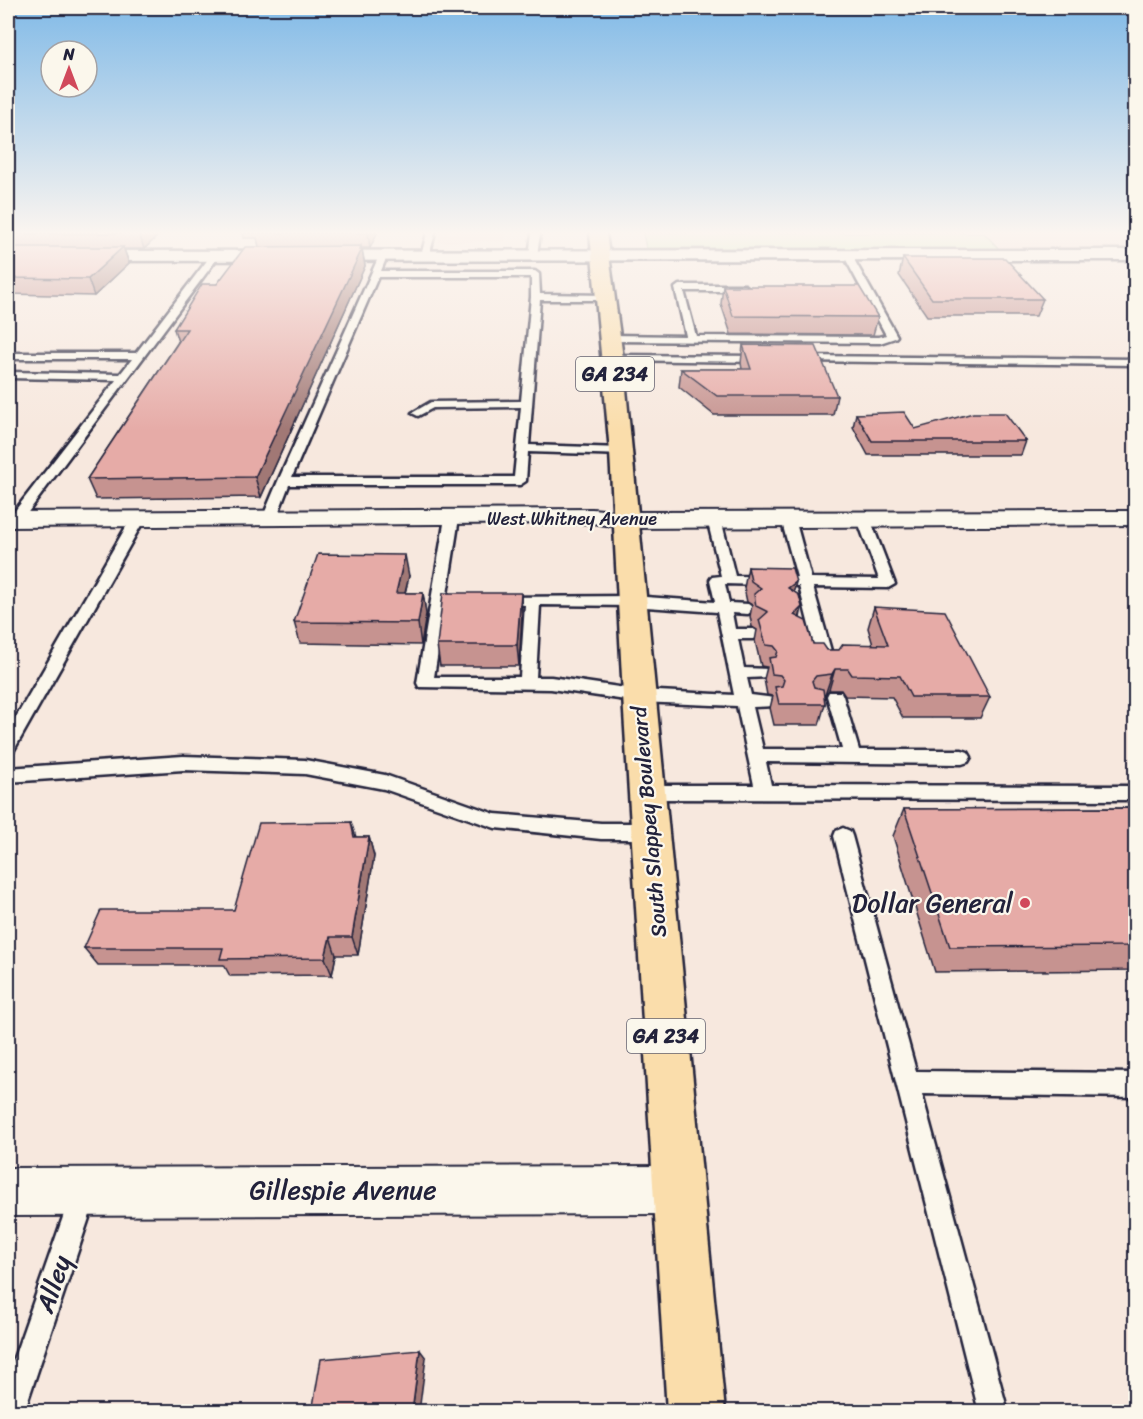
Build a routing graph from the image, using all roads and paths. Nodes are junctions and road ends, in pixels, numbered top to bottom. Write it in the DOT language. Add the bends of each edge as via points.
graph roads {
  1 [pos="182,299"];
  2 [pos="364,299"];
  3 [pos="536,299"];
  4 [pos="604,299"];
  5 [pos="682,299"];
  6 [pos="872,299"];
  7 [pos="692,339"];
  8 [pos="612,348"];
  9 [pos="8,356"];
  10 [pos="139,356"];
  11 [pos="779,359"];
  12 [pos="791,359"];
  13 [pos="1136,362"];
  14 [pos="8,375"];
  15 [pos="124,376"];
  16 [pos="527,404"];
  17 [pos="418,412"];
  18 [pos="523,448"];
  19 [pos="622,452"];
  20 [pos="284,481"];
  21 [pos="452,518"];
  22 [pos="1136,518"];
  23 [pos="269,519"];
  24 [pos="714,519"];
  25 [pos="788,519"];
  26 [pos="864,519"];
  27 [pos="11,520"];
  28 [pos="138,520"];
  29 [pos="626,520"];
  30 [pos="729,580"];
  31 [pos="805,583"];
  32 [pos="485,600"];
  33 [pos="533,600"];
  34 [pos="632,601"];
  35 [pos="724,609"];
  36 [pos="748,609"];
  37 [pos="793,609"];
  38 [pos="812,610"];
  39 [pos="729,634"];
  40 [pos="754,634"];
  41 [pos="799,634"];
  42 [pos="819,635"];
  43 [pos="827,665"];
  44 [pos="479,666"];
  45 [pos="738,673"];
  46 [pos="763,673"];
  47 [pos="477,683"];
  48 [pos="528,683"];
  49 [pos="639,696"];
  50 [pos="744,702"];
  51 [pos="769,702"];
  52 [pos="816,703"];
  53 [pos="8,745"];
  54 [pos="756,755"];
  55 [pos="852,756"];
  56 [pos="962,757"];
  57 [pos="8,775"];
  58 [pos="764,792"];
  59 [pos="1136,793"];
  60 [pos="648,812"];
  61 [pos="843,836"];
  62 [pos="908,1082"];
  63 [pos="1136,1085"];
  64 [pos="678,1190"];
  65 [pos="85,1191"];
  66 [pos="8,1192"];
  67 [pos="9,1412"];
  68 [pos="696,1412"];
  69 [pos="994,1412"];
  1 -- 10 [label="lane"];
  2 -- 20 [label="lane"];
  3 -- 16 [label="lane"];
  4 -- 8 [label="main road, South Slappey Boulevard / GA 234"];
  5 -- 7 [label="lane"];
  6 -- 7 [label="lane" via="892,336 880,340"];
  7 -- 8 [label="lane"];
  8 -- 11 [label="lane"];
  8 -- 19 [label="main road, South Slappey Boulevard / GA 234"];
  9 -- 10 [label="lane"];
  10 -- 15 [label="lane"];
  12 -- 13 [label="lane"];
  14 -- 15 [label="lane"];
  15 -- 27 [label="lane"];
  16 -- 17 [label="lane" via="431,405"];
  16 -- 18 [label="lane"];
  18 -- 19 [label="lane"];
  18 -- 20 [label="lane" via="520,481"];
  19 -- 29 [label="main road, South Slappey Boulevard / GA 234"];
  20 -- 23 [label="lane"];
  21 -- 23 [label="street, West Whitney Avenue"];
  21 -- 29 [label="street, West Whitney Avenue" via="592,516"];
  21 -- 47 [label="lane" via="445,600 425,683"];
  22 -- 26 [label="street, West Whitney Avenue"];
  23 -- 28 [label="street, West Whitney Avenue"];
  24 -- 25 [label="street, West Whitney Avenue"];
  24 -- 29 [label="street, West Whitney Avenue"];
  24 -- 30 [label="lane"];
  25 -- 26 [label="street, West Whitney Avenue"];
  25 -- 31 [label="lane"];
  26 -- 31 [label="lane" via="888,584"];
  27 -- 28 [label="street, West Whitney Avenue"];
  28 -- 53 [label="lane"];
  29 -- 34 [label="main road, South Slappey Boulevard / GA 234"];
  30 -- 31 [label="lane"];
  30 -- 35 [label="lane" via="717,580"];
  31 -- 38 [label="lane"];
  32 -- 33 [label="lane"];
  33 -- 34 [label="lane"];
  33 -- 48 [label="lane"];
  34 -- 35 [label="lane"];
  34 -- 49 [label="main road, South Slappey Boulevard / GA 234"];
  35 -- 36 [label="lane"];
  35 -- 39 [label="lane"];
  37 -- 38 [label="lane"];
  38 -- 42 [label="lane"];
  39 -- 40 [label="lane"];
  39 -- 45 [label="lane"];
  41 -- 42 [label="lane"];
  42 -- 43 [label="lane"];
  44 -- 47 [label="lane"];
  45 -- 46 [label="lane"];
  45 -- 50 [label="lane"];
  47 -- 48 [label="lane"];
  48 -- 49 [label="lane"];
  49 -- 50 [label="lane"];
  49 -- 60 [label="main road, South Slappey Boulevard / GA 234"];
  50 -- 51 [label="lane"];
  50 -- 54 [label="lane"];
  52 -- 55 [label="lane" via="836,699"];
  54 -- 55 [label="lane"];
  54 -- 58 [label="lane"];
  55 -- 56 [label="lane"];
  57 -- 60 [label="lane" via="183,763 305,767 385,783 495,821 601,831"];
  58 -- 59 [label="lane"];
  58 -- 60 [label="lane"];
  60 -- 64 [label="main road, South Slappey Boulevard / GA 234"];
  61 -- 62 [label="lane"];
  62 -- 63 [label="lane"];
  62 -- 69 [label="lane"];
  64 -- 65 [label="street, Gillespie Avenue"];
  64 -- 68 [label="main road, South Slappey Boulevard / GA 234"];
  65 -- 66 [label="street, Gillespie Avenue"];
  65 -- 67 [label="lane, Alley"];
}
